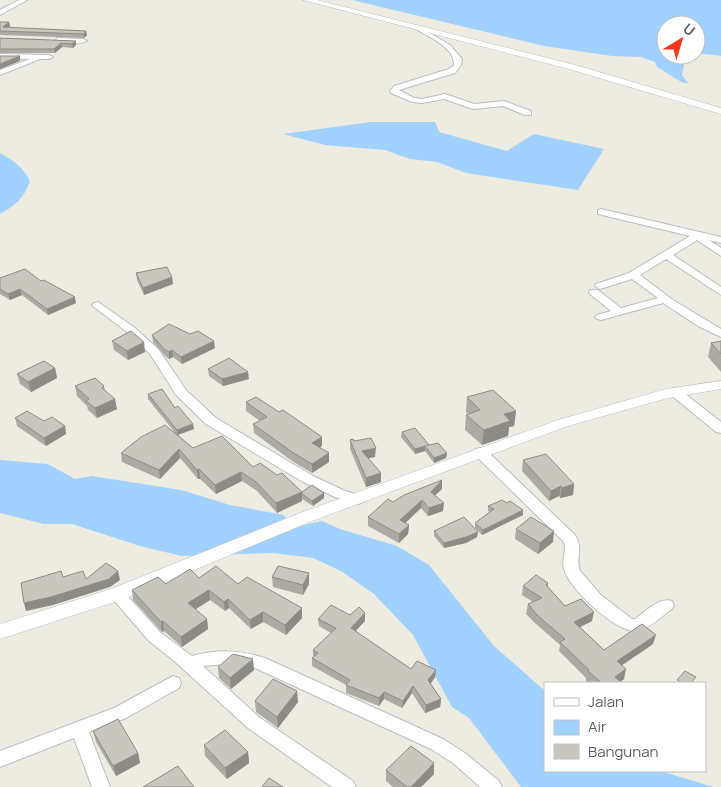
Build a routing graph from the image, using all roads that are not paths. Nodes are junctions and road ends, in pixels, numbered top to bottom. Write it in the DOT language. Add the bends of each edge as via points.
graph roads {
  1 [pos="24,0"];
  2 [pos="307,0"];
  3 [pos="0,13"];
  4 [pos="418,28"];
  5 [pos="55,40"];
  6 [pos="83,41"];
  7 [pos="0,56"];
  8 [pos="0,73"];
  9 [pos="721,111"];
  10 [pos="528,113"];
  11 [pos="601,212"];
  12 [pos="698,235"];
  13 [pos="721,240"];
  14 [pos="721,252"];
  15 [pos="666,255"];
  16 [pos="633,275"];
  17 [pos="721,292"];
  18 [pos="668,300"];
  19 [pos="98,306"];
  20 [pos="619,312"];
  21 [pos="601,317"];
  22 [pos="721,334"];
  23 [pos="721,385"];
  24 [pos="675,392"];
  25 [pos="721,429"];
  26 [pos="480,452"];
  27 [pos="358,499"];
  28 [pos="117,594"];
  29 [pos="666,605"];
  30 [pos="0,632"];
  31 [pos="188,664"];
  32 [pos="173,683"];
  33 [pos="79,729"];
  34 [pos="0,759"];
  35 [pos="101,787"];
  36 [pos="348,787"];
  37 [pos="493,787"];
  1 -- 3 [label="street"];
  2 -- 4 [label="street"];
  4 -- 9 [label="street" via="588,71"];
  4 -- 10 [label="street" via="452,50 459,62 452,71 397,88 394,90 397,94 416,101 445,96 473,107 504,102"];
  5 -- 6 [label="street"];
  7 -- 8 [label="street" via="45,57"];
  11 -- 12 [label="street"];
  12 -- 13 [label="street"];
  12 -- 14 [label="street"];
  12 -- 15 [label="street"];
  15 -- 16 [label="street"];
  15 -- 17 [label="street"];
  16 -- 18 [label="street"];
  16 -- 20 [label="street" via="597,289"];
  18 -- 20 [label="street"];
  18 -- 22 [label="street"];
  19 -- 27 [label="street" via="149,346 181,392 211,421 308,479"];
  20 -- 21 [label="street"];
  23 -- 24 [label="street"];
  24 -- 25 [label="street"];
  24 -- 26 [label="street" via="563,423"];
  26 -- 27 [label="street"];
  26 -- 29 [label="street" via="570,539 574,548 571,559 574,576 616,616 626,623 638,625"];
  27 -- 28 [label="street"];
  28 -- 30 [label="street"];
  28 -- 31 [label="street" via="156,637"];
  31 -- 36 [label="street" via="254,722"];
  31 -- 37 [label="street" via="238,657 284,672 436,744 459,758"];
  32 -- 33 [label="street" via="120,713"];
  33 -- 34 [label="street"];
  33 -- 35 [label="street"];
}
